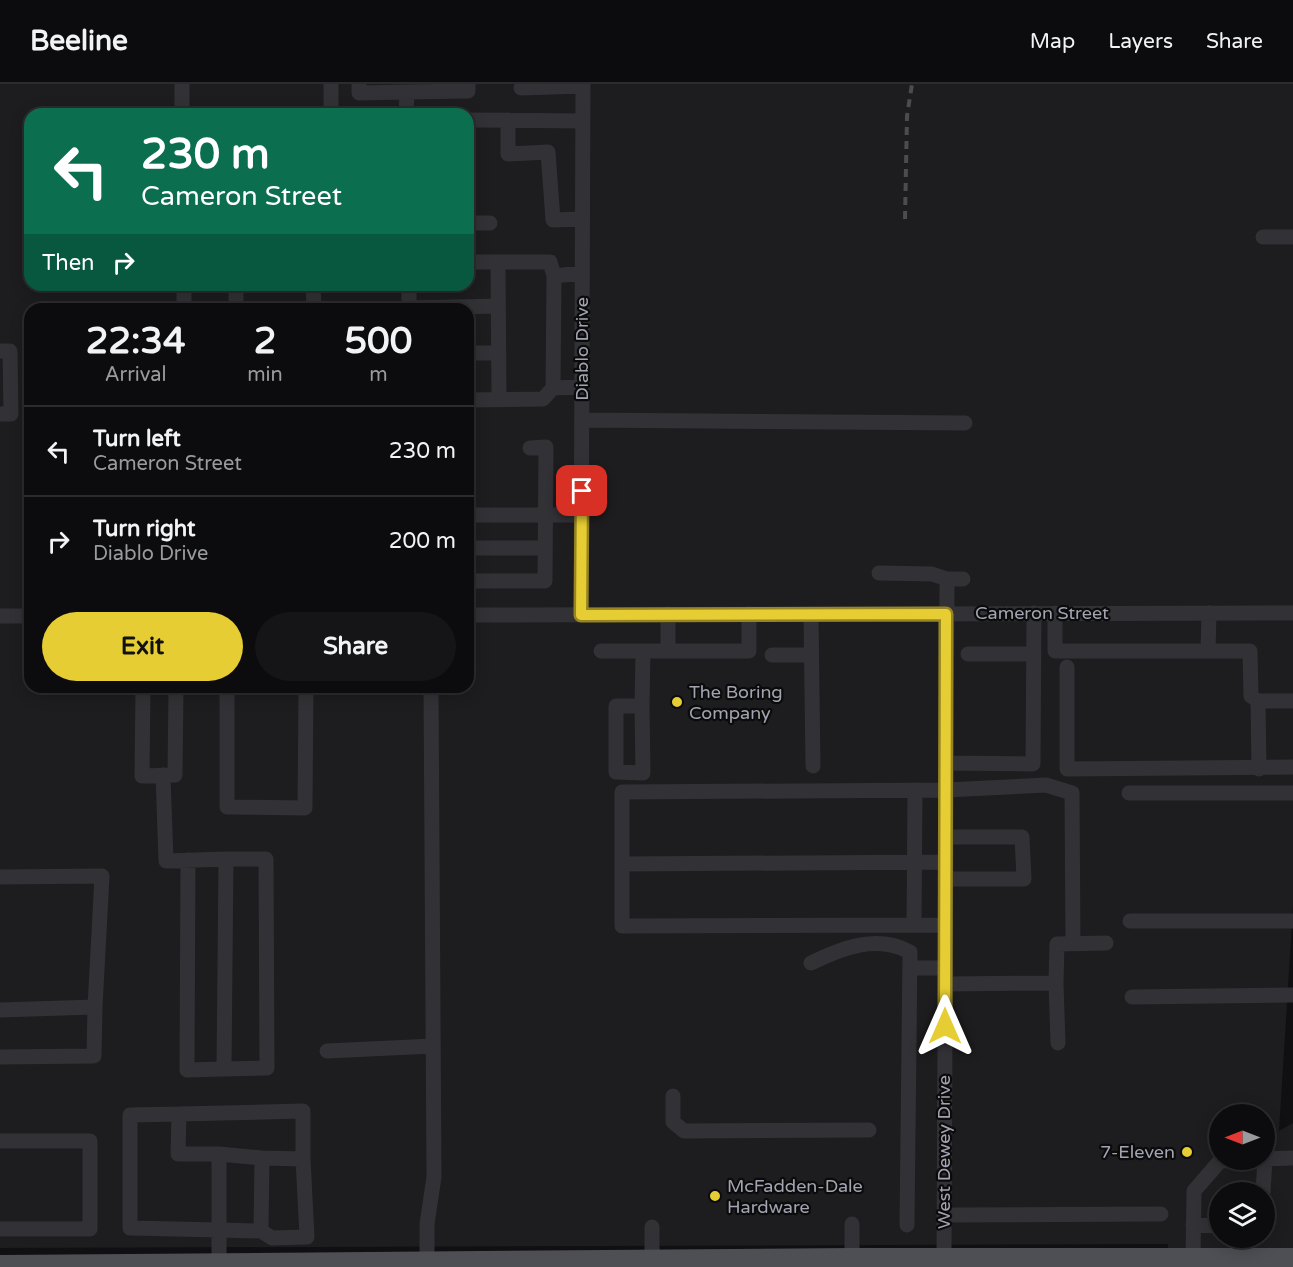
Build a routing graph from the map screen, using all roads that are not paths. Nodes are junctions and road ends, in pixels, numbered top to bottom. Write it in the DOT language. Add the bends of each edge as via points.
graph roads {
  1 [pos="182,84"];
  2 [pos="331,84"];
  3 [pos="359,84"];
  4 [pos="468,84"];
  5 [pos="583,85"];
  6 [pos="521,88"];
  7 [pos="414,89"];
  8 [pos="182,108"];
  9 [pos="331,108"];
  10 [pos="408,108"];
  11 [pos="474,120"];
  12 [pos="508,120"];
  13 [pos="583,121"];
  14 [pos="582,219"];
  15 [pos="474,223"];
  16 [pos="490,223"];
  17 [pos="1263,237"];
  18 [pos="1293,237"];
  19 [pos="474,262"];
  20 [pos="498,262"];
  21 [pos="582,273"];
  22 [pos="554,276"];
  23 [pos="498,306"];
  24 [pos="474,307"];
  25 [pos="0,351"];
  26 [pos="474,353"];
  27 [pos="499,353"];
  28 [pos="582,387"];
  29 [pos="552,388"];
  30 [pos="474,400"];
  31 [pos="499,400"];
  32 [pos="0,414"];
  33 [pos="582,420"];
  34 [pos="965,423"];
  35 [pos="530,448"];
  36 [pos="474,515"];
  37 [pos="546,515"];
  38 [pos="581,515"];
  39 [pos="474,548"];
  40 [pos="545,548"];
  41 [pos="879,573"];
  42 [pos="946,579"];
  43 [pos="963,579"];
  44 [pos="474,581"];
  45 [pos="1034,613"];
  46 [pos="1055,613"];
  47 [pos="1209,613"];
  48 [pos="1293,613"];
  49 [pos="668,614"];
  50 [pos="749,614"];
  51 [pos="811,614"];
  52 [pos="946,614"];
  53 [pos="474,615"];
  54 [pos="581,615"];
  55 [pos="0,616"];
  56 [pos="24,616"];
  57 [pos="602,651"];
  58 [pos="643,651"];
  59 [pos="668,651"];
  60 [pos="1208,651"];
  61 [pos="968,654"];
  62 [pos="1034,654"];
  63 [pos="772,655"];
  64 [pos="811,655"];
  65 [pos="1067,667"];
  66 [pos="142,693"];
  67 [pos="176,693"];
  68 [pos="227,693"];
  69 [pos="306,693"];
  70 [pos="431,693"];
  71 [pos="1258,700"];
  72 [pos="1293,701"];
  73 [pos="642,706"];
  74 [pos="946,763"];
  75 [pos="813,766"];
  76 [pos="1293,768"];
  77 [pos="1259,769"];
  78 [pos="163,775"];
  79 [pos="915,790"];
  80 [pos="946,790"];
  81 [pos="1129,792"];
  82 [pos="1293,793"];
  83 [pos="946,837"];
  84 [pos="226,859"];
  85 [pos="188,860"];
  86 [pos="914,862"];
  87 [pos="945,862"];
  88 [pos="622,864"];
  89 [pos="0,877"];
  90 [pos="945,879"];
  91 [pos="1130,921"];
  92 [pos="1293,921"];
  93 [pos="914,925"];
  94 [pos="945,925"];
  95 [pos="1106,943"];
  96 [pos="1073,944"];
  97 [pos="811,963"];
  98 [pos="910,968"];
  99 [pos="945,968"];
  100 [pos="1056,982"];
  101 [pos="945,984"];
  102 [pos="1293,995"];
  103 [pos="1132,997"];
  104 [pos="96,1007"];
  105 [pos="0,1010"];
  106 [pos="1058,1043"];
  107 [pos="433,1046"];
  108 [pos="327,1051"];
  109 [pos="0,1058"];
  110 [pos="224,1069"];
  111 [pos="674,1096"];
  112 [pos="178,1114"];
  113 [pos="869,1130"];
  114 [pos="0,1141"];
  115 [pos="219,1154"];
  116 [pos="262,1158"];
  117 [pos="1293,1158"];
  118 [pos="303,1159"];
  119 [pos="1275,1159"];
  120 [pos="1212,1170"];
  121 [pos="1161,1214"];
  122 [pos="944,1215"];
  123 [pos="852,1224"];
  124 [pos="907,1225"];
  125 [pos="1193,1225"];
  126 [pos="1209,1226"];
  127 [pos="652,1227"];
  128 [pos="0,1229"];
  129 [pos="219,1230"];
  130 [pos="261,1231"];
  131 [pos="1078,1257"];
  132 [pos="1194,1257"];
  133 [pos="852,1258"];
  134 [pos="1293,1258"];
  135 [pos="652,1260"];
  136 [pos="732,1260"];
  137 [pos="939,1262"];
  138 [pos="427,1263"];
  139 [pos="0,1265"];
  140 [pos="219,1265"];
  141 [pos="711,1267"];
  142 [pos="1049,1267"];
  1 -- 8 [label="street"];
  2 -- 9 [label="street"];
  3 -- 7 [label="street" via="359,93"];
  4 -- 7 [label="street" via="468,91"];
  5 -- 6 [label="street"];
  5 -- 13 [label="street, Diablo Drive"];
  7 -- 10 [label="street"];
  11 -- 12 [label="street"];
  12 -- 13 [label="street"];
  12 -- 14 [label="street" via="508,154 548,152 552,220"];
  13 -- 14 [label="street, Diablo Drive"];
  14 -- 21 [label="street, Diablo Drive"];
  15 -- 16 [label="street"];
  17 -- 18 [label="street"];
  19 -- 20 [label="street"];
  20 -- 22 [label="street" via="550,262"];
  20 -- 23 [label="street"];
  21 -- 22 [label="street"];
  21 -- 28 [label="street, Diablo Drive"];
  22 -- 29 [label="street"];
  23 -- 24 [label="street"];
  23 -- 27 [label="street"];
  25 -- 32 [label="street" via="10,351 11,414"];
  26 -- 27 [label="street"];
  27 -- 31 [label="street"];
  28 -- 29 [label="street"];
  28 -- 33 [label="street, Diablo Drive"];
  29 -- 31 [label="street" via="543,399"];
  30 -- 31 [label="street"];
  33 -- 34 [label="street"];
  33 -- 38 [label="street, Diablo Drive"];
  35 -- 37 [label="street" via="546,447"];
  36 -- 37 [label="street"];
  37 -- 38 [label="street"];
  37 -- 40 [label="street"];
  38 -- 54 [label="street, Diablo Drive"];
  39 -- 40 [label="street"];
  40 -- 44 [label="street" via="545,581"];
  41 -- 42 [label="street" via="933,574"];
  42 -- 43 [label="street"];
  42 -- 52 [label="street, West Dewey Drive"];
  45 -- 46 [label="street, Cameron Street"];
  45 -- 52 [label="street, Cameron Street"];
  45 -- 62 [label="street"];
  46 -- 47 [label="street, Cameron Street"];
  46 -- 60 [label="street" via="1055,651"];
  47 -- 48 [label="street, Cameron Street"];
  47 -- 60 [label="street"];
  49 -- 50 [label="street, Cameron Street"];
  49 -- 54 [label="street, Cameron Street"];
  49 -- 59 [label="street"];
  50 -- 51 [label="street, Cameron Street"];
  50 -- 59 [label="street" via="749,651"];
  51 -- 52 [label="street, Cameron Street"];
  51 -- 64 [label="street"];
  52 -- 74 [label="street, West Dewey Drive"];
  53 -- 54 [label="street, Cameron Street"];
  55 -- 56 [label="street"];
  57 -- 58 [label="street"];
  58 -- 59 [label="street"];
  58 -- 73 [label="street"];
  60 -- 71 [label="street" via="1250,651 1251,696"];
  61 -- 62 [label="street"];
  62 -- 74 [label="street" via="1033,764"];
  63 -- 64 [label="street"];
  64 -- 75 [label="street"];
  65 -- 77 [label="street" via="1067,769"];
  66 -- 78 [label="street" via="142,776"];
  67 -- 78 [label="street" via="175,775"];
  68 -- 69 [label="street" via="228,807 305,808"];
  70 -- 107 [label="street"];
  71 -- 72 [label="street"];
  71 -- 77 [label="street"];
  74 -- 80 [label="street, West Dewey Drive"];
  76 -- 77 [label="street"];
  78 -- 85 [label="street" via="166,861"];
  79 -- 80 [label="street"];
  79 -- 86 [label="street"];
  79 -- 88 [label="street" via="622,792"];
  80 -- 83 [label="street, West Dewey Drive"];
  80 -- 96 [label="street" via="1046,785 1072,792"];
  81 -- 82 [label="street"];
  83 -- 87 [label="street, West Dewey Drive"];
  83 -- 90 [label="street" via="1022,837 1024,879"];
  84 -- 85 [label="street"];
  84 -- 110 [label="street"];
  84 -- 110 [label="street" via="266,859 267,1068"];
  85 -- 110 [label="street" via="187,1071"];
  86 -- 87 [label="street"];
  86 -- 88 [label="street"];
  86 -- 93 [label="street"];
  87 -- 90 [label="street, West Dewey Drive"];
  88 -- 93 [label="street" via="622,926"];
  89 -- 104 [label="street" via="102,876"];
  90 -- 94 [label="street, West Dewey Drive"];
  91 -- 92 [label="street"];
  93 -- 94 [label="street"];
  94 -- 99 [label="street, West Dewey Drive"];
  95 -- 96 [label="street"];
  96 -- 100 [label="street" via="1057,944"];
  97 -- 98 [label="street" via="843,948 896,944 910,952"];
  98 -- 99 [label="street"];
  98 -- 124 [label="street"];
  99 -- 101 [label="street, West Dewey Drive"];
  100 -- 101 [label="street"];
  100 -- 106 [label="street"];
  101 -- 122 [label="street, West Dewey Drive"];
  102 -- 103 [label="street"];
  104 -- 105 [label="street"];
  104 -- 109 [label="street" via="94,1056"];
  107 -- 108 [label="street"];
  107 -- 138 [label="street" via="434,1177 427,1224"];
  111 -- 113 [label="street" via="673,1122 684,1131"];
  112 -- 115 [label="street" via="178,1154"];
  112 -- 118 [label="street" via="303,1111"];
  112 -- 129 [label="street" via="130,1115 130,1228"];
  114 -- 128 [label="street" via="90,1141 90,1229"];
  115 -- 116 [label="street"];
  115 -- 129 [label="street"];
  116 -- 118 [label="street"];
  116 -- 130 [label="street"];
  117 -- 119 [label="street"];
  118 -- 130 [label="street" via="307,1237 272,1238"];
  120 -- 125 [label="street" via="1194,1191"];
  121 -- 122 [label="street"];
  122 -- 137 [label="street, West Dewey Drive"];
  123 -- 133 [label="street"];
  125 -- 126 [label="street"];
  125 -- 132 [label="street"];
  127 -- 135 [label="street"];
  129 -- 130 [label="street"];
  129 -- 140 [label="street"];
  131 -- 132 [label="main road"];
  131 -- 137 [label="main road"];
  131 -- 142 [label="main road"];
  132 -- 134 [label="main road"];
  133 -- 136 [label="main road"];
  133 -- 137 [label="main road"];
  135 -- 136 [label="main road"];
  135 -- 138 [label="main road"];
  136 -- 141 [label="main road"];
  138 -- 140 [label="main road"];
  139 -- 140 [label="main road"];
}
